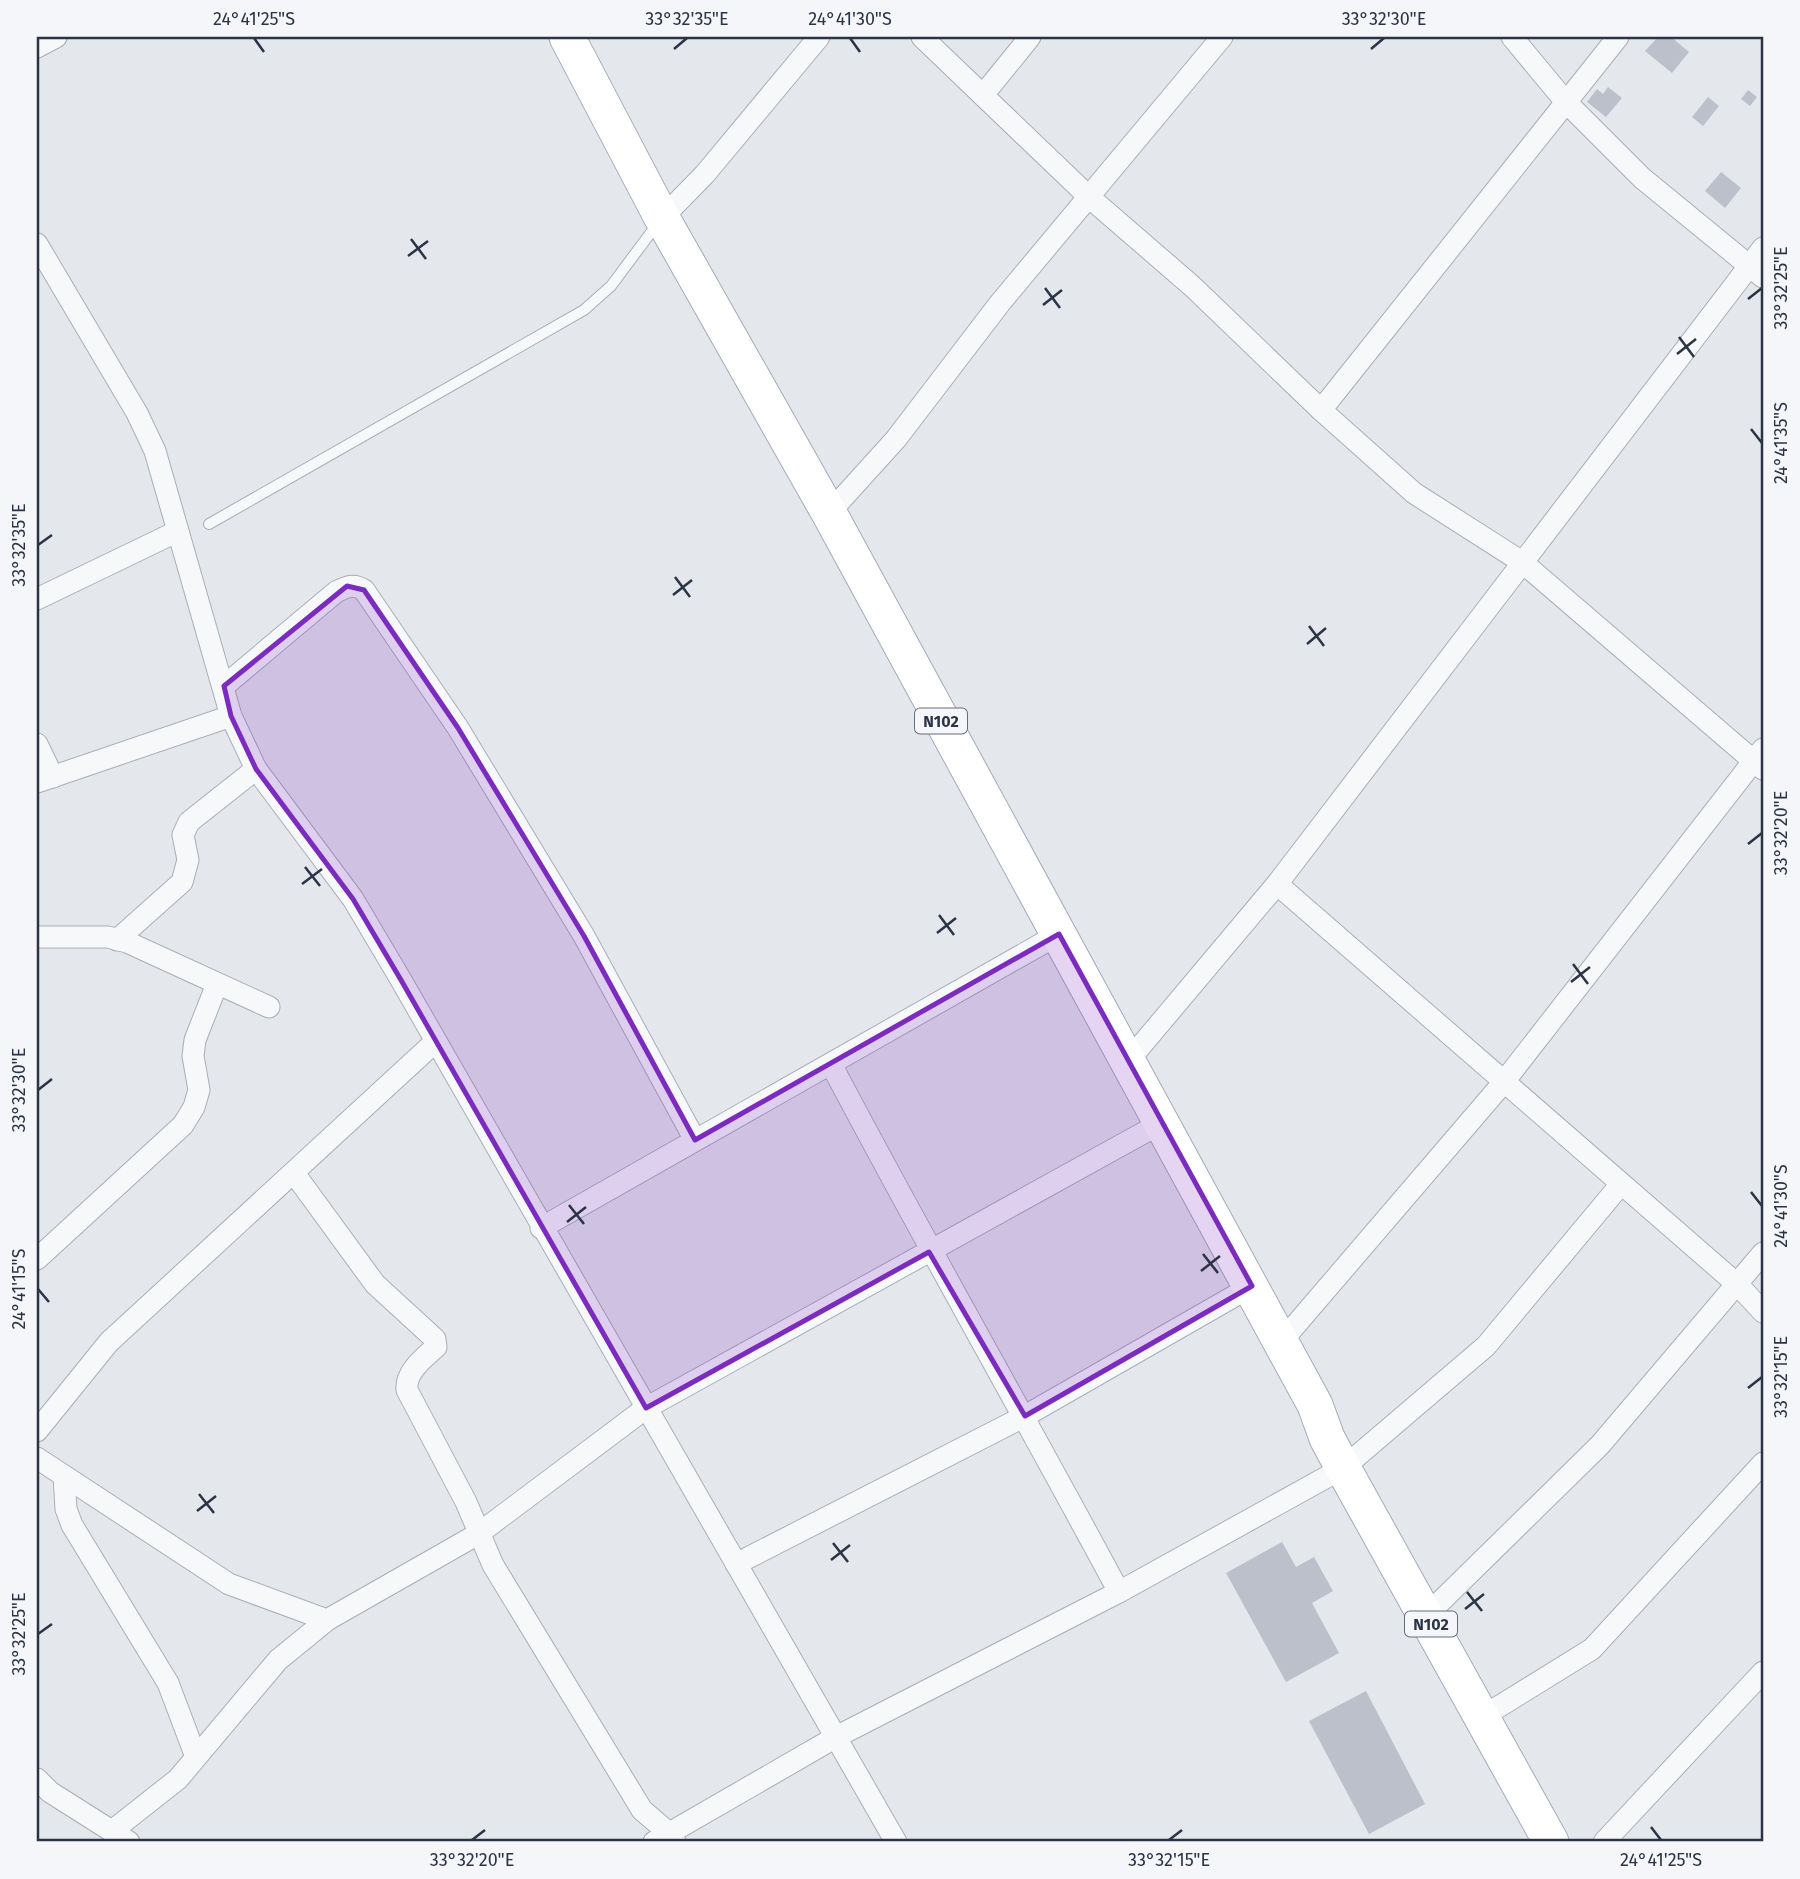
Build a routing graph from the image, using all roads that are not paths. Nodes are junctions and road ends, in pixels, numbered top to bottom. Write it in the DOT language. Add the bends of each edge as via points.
graph roads {
  1 [pos="56,37"];
  2 [pos="567,37"];
  3 [pos="819,37"];
  4 [pos="922,37"];
  5 [pos="1030,37"];
  6 [pos="1222,37"];
  7 [pos="1512,37"];
  8 [pos="1618,37"];
  9 [pos="37,47"];
  10 [pos="983,95"];
  11 [pos="1565,101"];
  12 [pos="1089,197"];
  13 [pos="662,218"];
  14 [pos="37,244"];
  15 [pos="1763,248"];
  16 [pos="1756,271"];
  17 [pos="1321,410"];
  18 [pos="829,513"];
  19 [pos="209,524"];
  20 [pos="178,531"];
  21 [pos="1522,562"];
  22 [pos="37,599"];
  23 [pos="224,686"];
  24 [pos="231,716"];
  25 [pos="37,744"];
  26 [pos="1760,760"];
  27 [pos="256,769"];
  28 [pos="45,780"];
  29 [pos="1277,884"];
  30 [pos="1059,934"];
  31 [pos="37,937"];
  32 [pos="117,940"];
  33 [pos="217,984"];
  34 [pos="269,1007"];
  35 [pos="435,1042"];
  36 [pos="1129,1059"];
  37 [pos="831,1064"];
  38 [pos="1503,1083"];
  39 [pos="1163,1122"];
  40 [pos="695,1140"];
  41 [pos="294,1173"];
  42 [pos="1621,1184"];
  43 [pos="541,1228"];
  44 [pos="929,1252"];
  45 [pos="1763,1254"];
  46 [pos="37,1259"];
  47 [pos="1738,1285"];
  48 [pos="1252,1286"];
  49 [pos="1763,1312"];
  50 [pos="1281,1342"];
  51 [pos="646,1408"];
  52 [pos="1024,1416"];
  53 [pos="37,1431"];
  54 [pos="37,1458"];
  55 [pos="1351,1462"];
  56 [pos="1763,1463"];
  57 [pos="64,1476"];
  58 [pos="478,1534"];
  59 [pos="736,1564"];
  60 [pos="1119,1592"];
  61 [pos="1438,1604"];
  62 [pos="327,1620"];
  63 [pos="1763,1672"];
  64 [pos="1495,1709"];
  65 [pos="836,1737"];
  66 [pos="196,1757"];
  67 [pos="37,1779"];
  68 [pos="120,1837"];
  69 [pos="666,1839"];
  70 [pos="896,1842"];
  71 [pos="1551,1842"];
  72 [pos="1569,1842"];
  73 [pos="1604,1842"];
  1 -- 9 [label="street"];
  2 -- 13 [label="main road, N102"];
  3 -- 13 [label="street" via="705,174"];
  4 -- 10 [label="street"];
  5 -- 10 [label="street"];
  6 -- 12 [label="street"];
  7 -- 11 [label="street"];
  8 -- 11 [label="street"];
  10 -- 12 [label="street"];
  11 -- 16 [label="street" via="1642,177"];
  11 -- 17 [label="street"];
  12 -- 17 [label="street" via="1192,286"];
  12 -- 18 [label="street" via="896,439"];
  13 -- 18 [label="main road, N102"];
  13 -- 19 [label="lane" via="611,286 584,310"];
  14 -- 20 [label="street" via="137,413 155,451"];
  15 -- 16 [label="street"];
  16 -- 21 [label="street"];
  17 -- 21 [label="street" via="1414,493"];
  18 -- 30 [label="main road, N102"];
  20 -- 22 [label="street"];
  20 -- 23 [label="street"];
  21 -- 26 [label="street"];
  21 -- 29 [label="street"];
  23 -- 24 [label="street"];
  23 -- 40 [label="street" via="336,592 347,586 364,590 458,728 584,936"];
  24 -- 27 [label="street"];
  24 -- 28 [label="street"];
  25 -- 28 [label="street"];
  26 -- 38 [label="street"];
  27 -- 32 [label="street" via="189,821 183,835 188,860 182,882"];
  27 -- 35 [label="street" via="353,899"];
  29 -- 36 [label="street"];
  29 -- 38 [label="street"];
  30 -- 36 [label="main road, N102"];
  30 -- 37 [label="street"];
  31 -- 32 [label="street"];
  32 -- 33 [label="street"];
  33 -- 34 [label="street"];
  33 -- 46 [label="street" via="195,1040 199,1090 183,1125"];
  35 -- 41 [label="street"];
  35 -- 43 [label="street"];
  36 -- 39 [label="main road, N102"];
  37 -- 40 [label="street"];
  37 -- 44 [label="street"];
  38 -- 42 [label="street"];
  38 -- 50 [label="street"];
  39 -- 44 [label="street"];
  39 -- 48 [label="main road, N102"];
  40 -- 43 [label="street"];
  41 -- 53 [label="street" via="108,1342"];
  41 -- 58 [label="street" via="375,1284 435,1339 436,1347 411,1373 407,1390"];
  42 -- 47 [label="street"];
  42 -- 55 [label="street" via="1486,1346"];
  43 -- 51 [label="street"];
  44 -- 51 [label="street"];
  44 -- 52 [label="street"];
  45 -- 47 [label="street"];
  47 -- 49 [label="street"];
  47 -- 61 [label="street" via="1600,1445"];
  48 -- 50 [label="main road, N102"];
  48 -- 52 [label="street"];
  50 -- 55 [label="main road, N102" via="1315,1405 1341,1429"];
  51 -- 58 [label="street"];
  51 -- 59 [label="street"];
  52 -- 59 [label="street"];
  52 -- 60 [label="street"];
  54 -- 57 [label="street"];
  55 -- 60 [label="street"];
  55 -- 61 [label="main road, N102"];
  55 -- 71 [label="main road, N102"];
  56 -- 64 [label="street" via="1592,1649"];
  57 -- 62 [label="street" via="229,1584"];
  57 -- 66 [label="street" via="72,1525 168,1683"];
  58 -- 62 [label="street"];
  58 -- 69 [label="street" via="642,1810"];
  59 -- 65 [label="street"];
  60 -- 65 [label="street"];
  61 -- 64 [label="main road, N102"];
  62 -- 66 [label="street" via="278,1660"];
  63 -- 73 [label="street"];
  64 -- 72 [label="main road, N102"];
  65 -- 69 [label="street"];
  65 -- 70 [label="street"];
  66 -- 68 [label="street"];
  67 -- 68 [label="street"];
}
